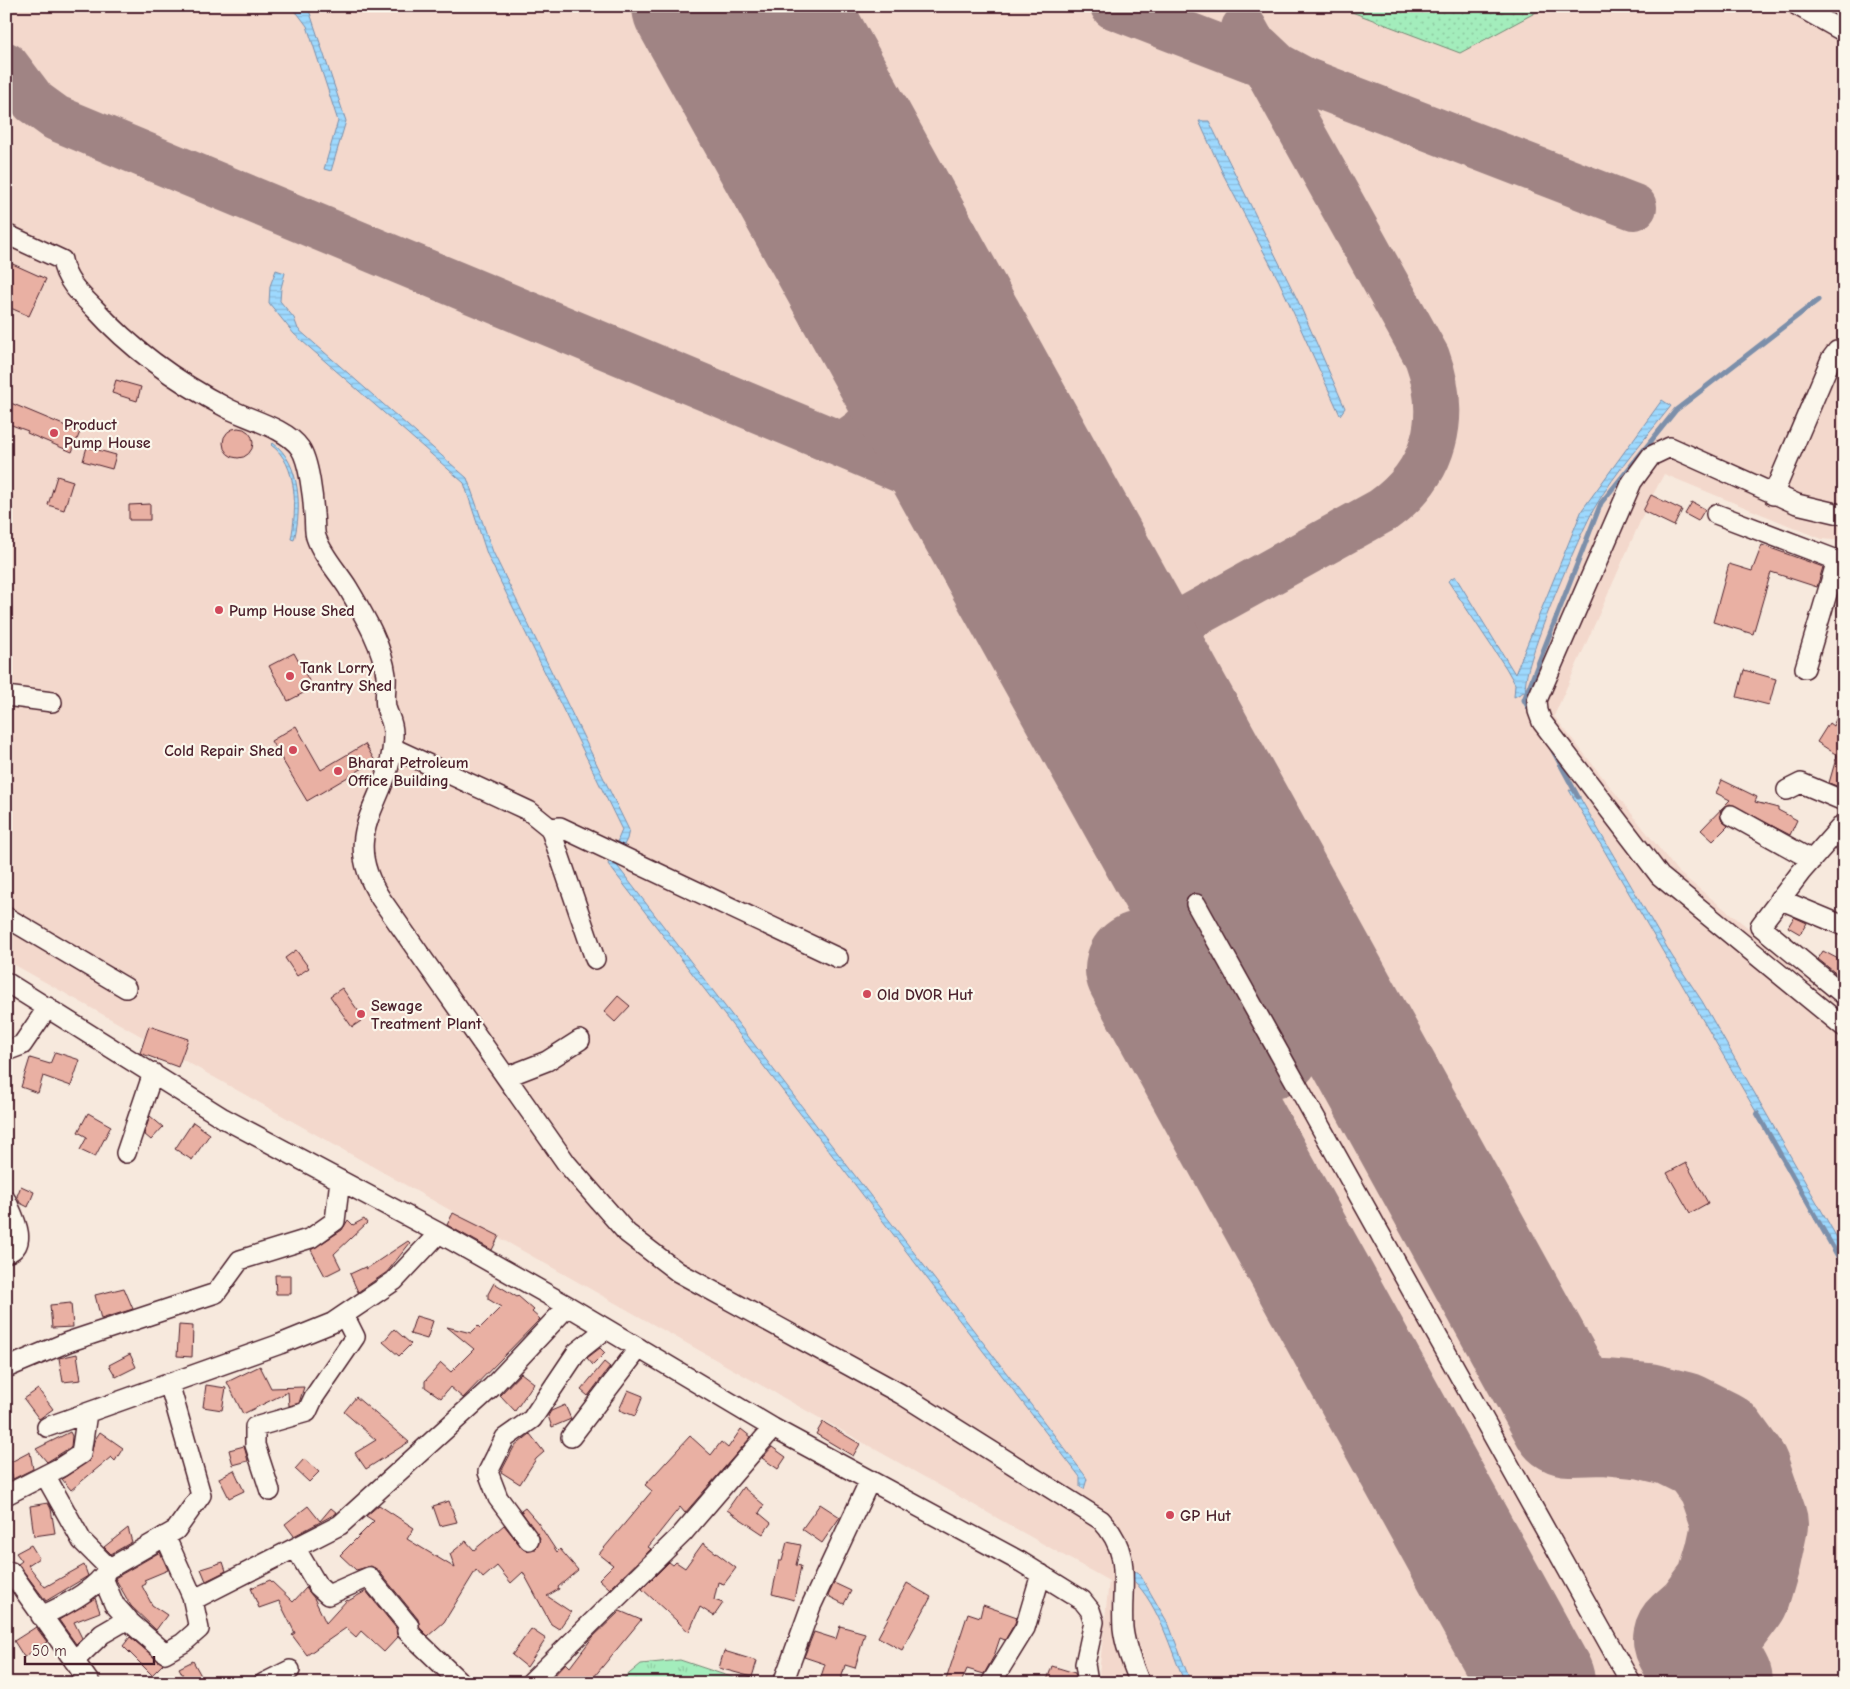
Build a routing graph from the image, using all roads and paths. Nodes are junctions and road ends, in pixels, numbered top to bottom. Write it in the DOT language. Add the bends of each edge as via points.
graph roads {
  1 [pos="1798,6"];
  2 [pos="1844,32"];
  3 [pos="6,234"];
  4 [pos="1844,352"];
  5 [pos="1774,495"];
  6 [pos="1716,514"];
  7 [pos="1844,515"];
  8 [pos="1840,560"];
  9 [pos="1806,668"];
  10 [pos="6,696"];
  11 [pos="52,702"];
  12 [pos="393,748"];
  13 [pos="1787,790"];
  14 [pos="1844,801"];
  15 [pos="1731,815"];
  16 [pos="1844,823"];
  17 [pos="550,828"];
  18 [pos="1812,860"];
  19 [pos="1780,900"];
  20 [pos="1196,904"];
  21 [pos="6,917"];
  22 [pos="1844,926"];
  23 [pos="838,958"];
  24 [pos="595,960"];
  25 [pos="6,982"];
  26 [pos="126,988"];
  27 [pos="1844,995"];
  28 [pos="48,1007"];
  29 [pos="1844,1027"];
  30 [pos="580,1040"];
  31 [pos="6,1051"];
  32 [pos="154,1073"];
  33 [pos="506,1077"];
  34 [pos="126,1153"];
  35 [pos="340,1180"];
  36 [pos="6,1200"];
  37 [pos="439,1233"];
  38 [pos="6,1253"];
  39 [pos="568,1306"];
  40 [pos="344,1315"];
  41 [pos="606,1329"];
  42 [pos="639,1348"];
  43 [pos="6,1368"];
  44 [pos="169,1383"];
  45 [pos="87,1413"];
  46 [pos="47,1427"];
  47 [pos="773,1428"];
  48 [pos="571,1437"];
  49 [pos="45,1475"];
  50 [pos="870,1480"];
  51 [pos="270,1491"];
  52 [pos="6,1495"];
  53 [pos="165,1536"];
  54 [pos="528,1540"];
  55 [pos="296,1549"];
  56 [pos="8,1571"];
  57 [pos="106,1573"];
  58 [pos="1041,1574"];
  59 [pos="193,1600"];
  60 [pos="41,1616"];
  61 [pos="128,1620"];
  62 [pos="74,1661"];
  63 [pos="1086,1664"];
  64 [pos="290,1670"];
  65 [pos="90,1683"];
  66 [pos="264,1683"];
  67 [pos="461,1683"];
  68 [pos="530,1683"];
  69 [pos="783,1683"];
  70 [pos="991,1683"];
  71 [pos="1074,1683"];
  72 [pos="1088,1683"];
  73 [pos="1140,1683"];
  74 [pos="1631,1683"];
  1 -- 2 [label="street"];
  3 -- 12 [label="street" via="62,260 66,277 93,307 123,338 164,371 216,402 276,430 299,447 312,493 316,537 376,640 384,662 385,706 392,722"];
  4 -- 5 [label="street" via="1837,351 1831,359"];
  5 -- 7 [label="street" via="1816,510"];
  5 -- 29 [label="street" via="1670,447 1655,453 1632,482 1537,700 1537,707 1542,722 1660,876"];
  6 -- 8 [label="street"];
  8 -- 9 [label="street"];
  10 -- 11 [label="street"];
  12 -- 17 [label="street" via="529,811"];
  12 -- 33 [label="street" via="387,774 363,832 362,850 368,876"];
  13 -- 14 [label="street" via="1801,783"];
  15 -- 18 [label="street"];
  16 -- 18 [label="street"];
  17 -- 23 [label="street" via="560,827"];
  17 -- 24 [label="street"];
  18 -- 19 [label="street"];
  19 -- 22 [label="street"];
  19 -- 27 [label="street" via="1760,926"];
  20 -- 74 [label="street"];
  21 -- 26 [label="street"];
  25 -- 28 [label="street"];
  28 -- 31 [label="street" via="22,1045"];
  28 -- 32 [label="street"];
  30 -- 33 [label="street" via="547,1061"];
  32 -- 34 [label="street"];
  32 -- 35 [label="street" via="223,1118"];
  33 -- 73 [label="street" via="582,1184 626,1233 649,1252 701,1286 922,1406 1101,1520 1115,1537 1123,1557 1124,1628 1127,1648"];
  35 -- 37 [label="street"];
  35 -- 43 [label="street" via="335,1221 311,1238 240,1260 216,1294 68,1342"];
  36 -- 38 [label="street" via="19,1231 17,1244"];
  37 -- 39 [label="street"];
  37 -- 40 [label="street" via="394,1281"];
  39 -- 41 [label="street"];
  39 -- 55 [label="street" via="492,1387 340,1526"];
  40 -- 44 [label="street" via="280,1344"];
  40 -- 51 [label="street" via="355,1337 307,1412 255,1427 255,1445"];
  41 -- 42 [label="street"];
  41 -- 54 [label="street" via="577,1352 532,1419 505,1438 488,1472 498,1498"];
  42 -- 47 [label="street"];
  42 -- 48 [label="street"];
  44 -- 45 [label="street"];
  44 -- 53 [label="street" via="201,1495 176,1530"];
  45 -- 46 [label="street"];
  45 -- 49 [label="street" via="81,1454"];
  47 -- 50 [label="street"];
  47 -- 68 [label="street" via="682,1534"];
  49 -- 52 [label="street"];
  49 -- 57 [label="street" via="82,1541"];
  50 -- 58 [label="street"];
  50 -- 69 [label="street" via="811,1606"];
  53 -- 57 [label="street"];
  53 -- 59 [label="street"];
  55 -- 59 [label="street"];
  55 -- 67 [label="street" via="318,1586 328,1595 369,1577 409,1626 407,1631"];
  56 -- 60 [label="street"];
  57 -- 60 [label="street" via="57,1609"];
  57 -- 61 [label="street" via="114,1604"];
  58 -- 63 [label="street" via="1082,1600 1090,1610 1094,1622"];
  58 -- 70 [label="street" via="1025,1628"];
  59 -- 61 [label="street" via="199,1629 165,1653"];
  60 -- 62 [label="street"];
  61 -- 62 [label="street" via="102,1634"];
  62 -- 65 [label="street"];
  63 -- 71 [label="street"];
  63 -- 72 [label="street"];
  64 -- 66 [label="street"];
}
